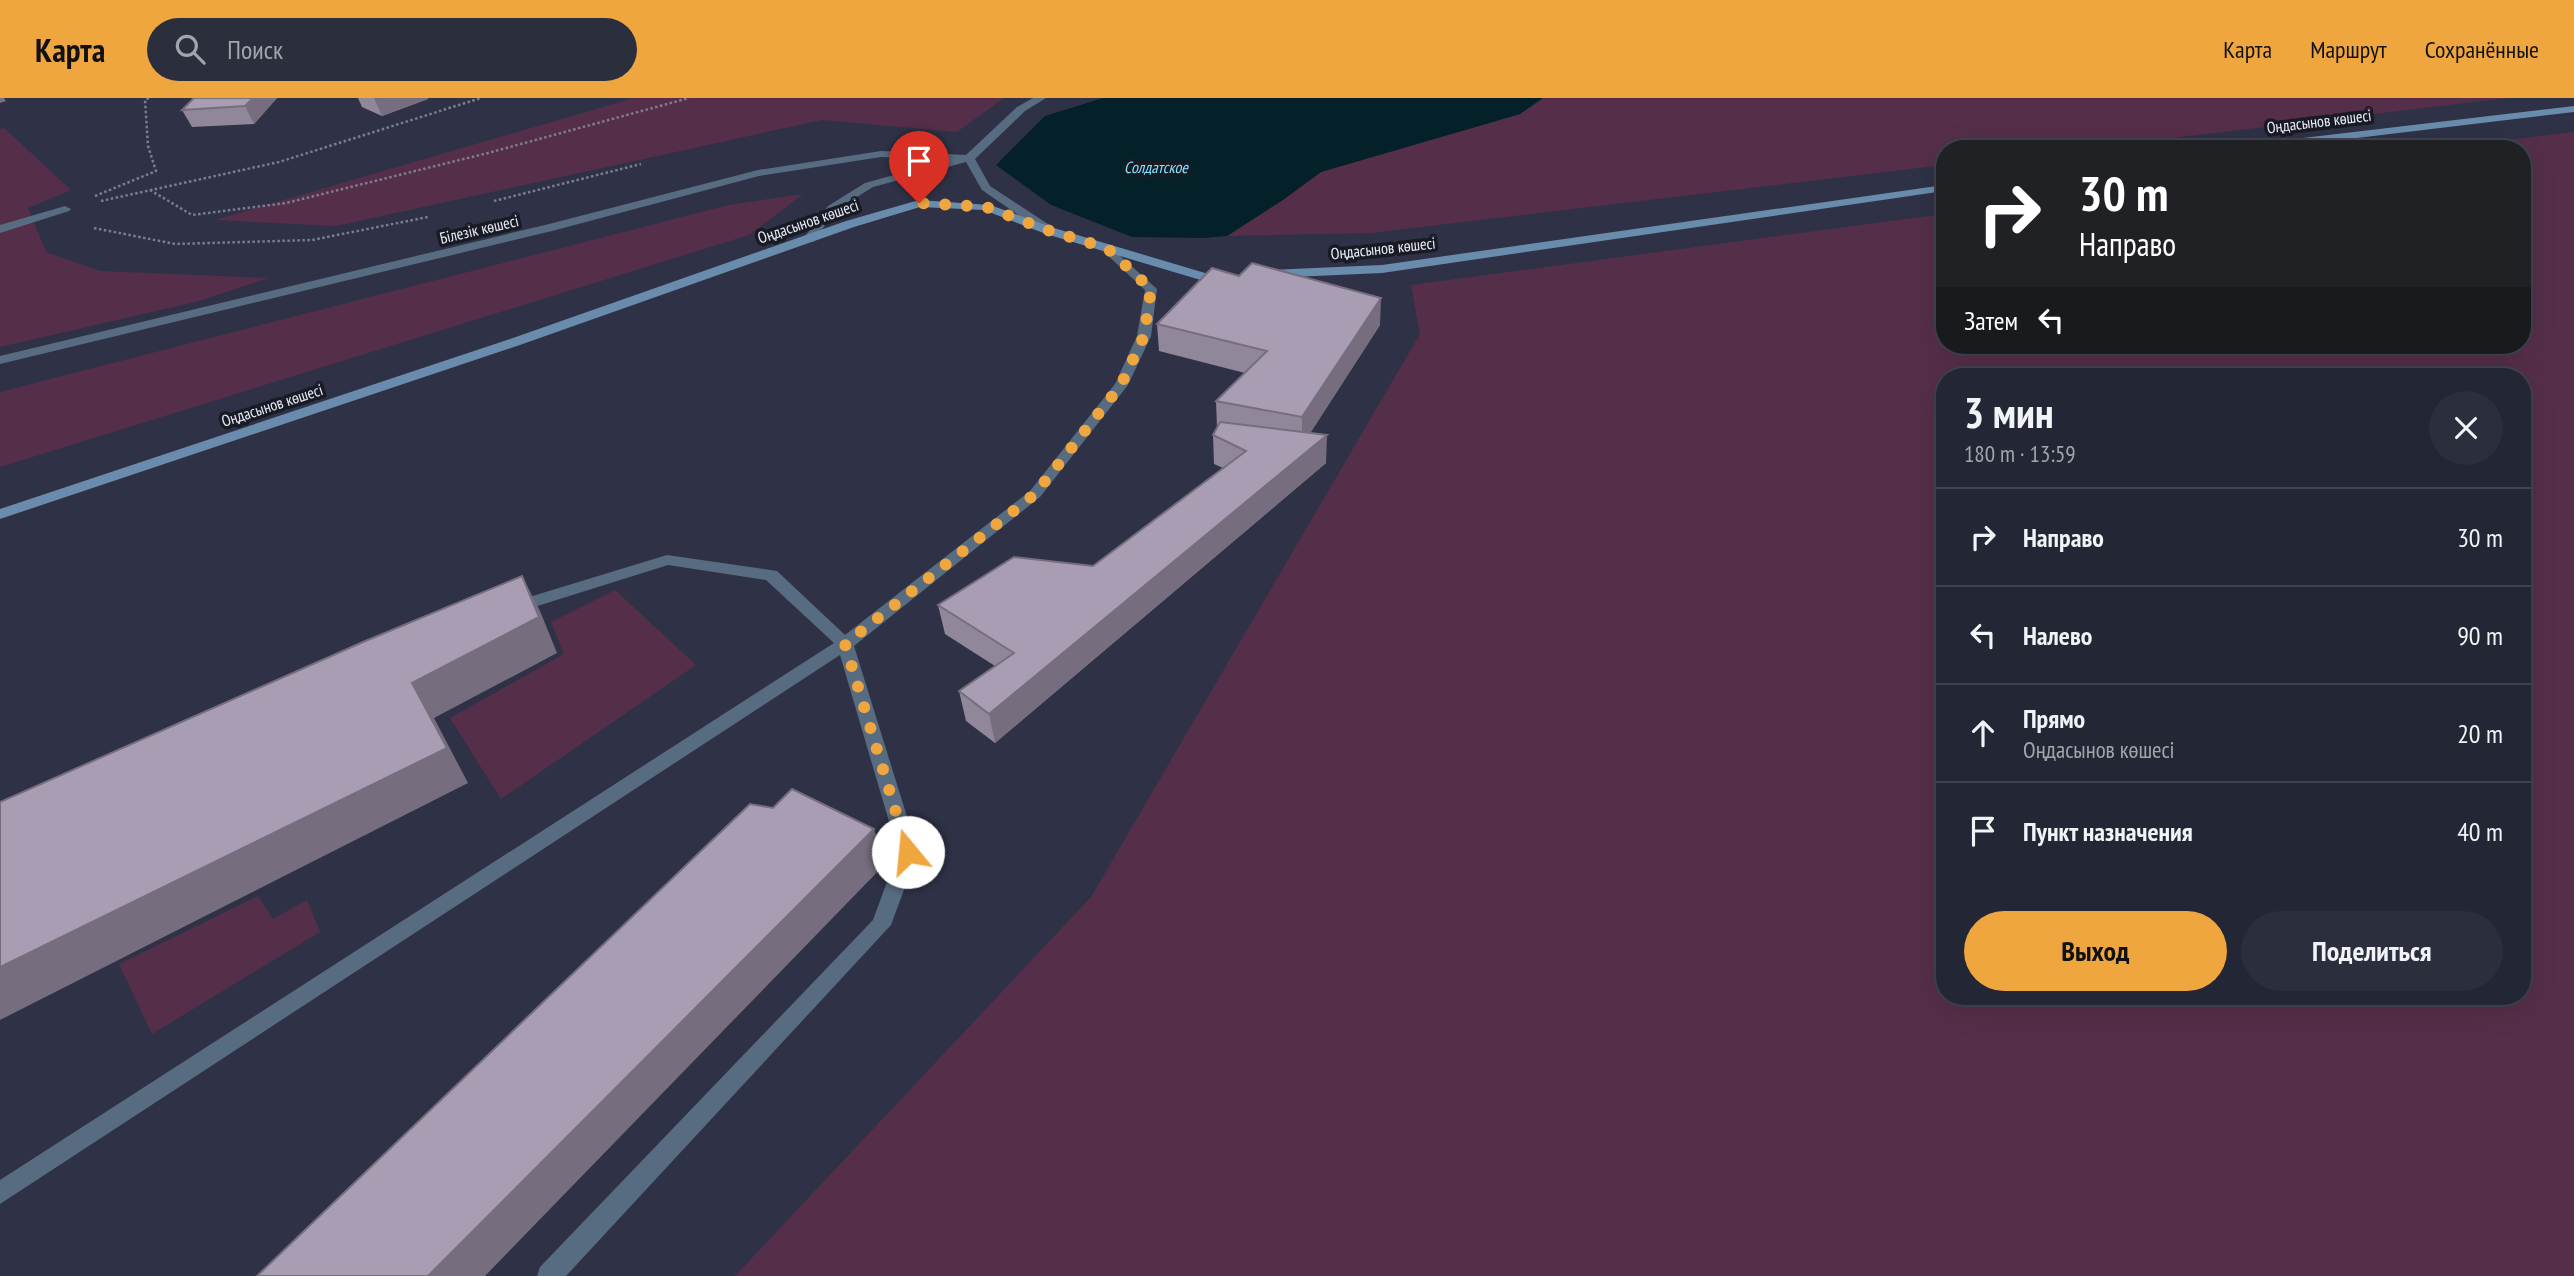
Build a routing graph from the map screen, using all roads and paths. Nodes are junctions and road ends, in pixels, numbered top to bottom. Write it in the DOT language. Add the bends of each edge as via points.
graph roads {
  1 [pos="149,98"];
  2 [pos="481,98"];
  3 [pos="689,98"];
  4 [pos="1041,98"];
  5 [pos="2574,109"];
  6 [pos="2311,140"];
  7 [pos="968,158"];
  8 [pos="647,163"];
  9 [pos="149,189"];
  10 [pos="1936,189"];
  11 [pos="494,201"];
  12 [pos="65,209"];
  13 [pos="430,216"];
  14 [pos="0,229"];
  15 [pos="1050,231"];
  16 [pos="809,239"];
  17 [pos="1107,248"];
  18 [pos="0,360"];
  19 [pos="0,513"];
  20 [pos="491,617"];
  21 [pos="845,644"];
  22 [pos="0,1193"];
  23 [pos="549,1276"];
  1 -- 12 [label="path" via="145,100 148,146 156,171"];
  2 -- 9 [label="path" via="279,162"];
  3 -- 9 [label="path" via="286,203 192,215"];
  4 -- 7 [label="street" via="1021,109"];
  5 -- 6 [label="street, Оңдасынов көшесі"];
  7 -- 15 [label="street" via="986,188"];
  7 -- 16 [label="street" via="869,185 832,208"];
  7 -- 18 [label="street, Білезік көшесі" via="881,155 758,173"];
  8 -- 11 [label="path"];
  9 -- 12 [label="path"];
  10 -- 17 [label="street, Оңдасынов көшесі" via="1382,269 1204,277"];
  12 -- 13 [label="path" via="86,227 175,244 312,240"];
  12 -- 14 [label="street"];
  15 -- 16 [label="street, Оңдасынов көшесі" via="986,207 919,203"];
  15 -- 17 [label="street, Оңдасынов көшесі"];
  16 -- 19 [label="street, Оңдасынов көшесі"];
  17 -- 21 [label="street" via="1151,289 1144,336 1121,385 1035,494"];
  20 -- 21 [label="street" via="667,561 771,575"];
  21 -- 22 [label="street"];
  21 -- 23 [label="street" via="908,852 881,925"];
}
